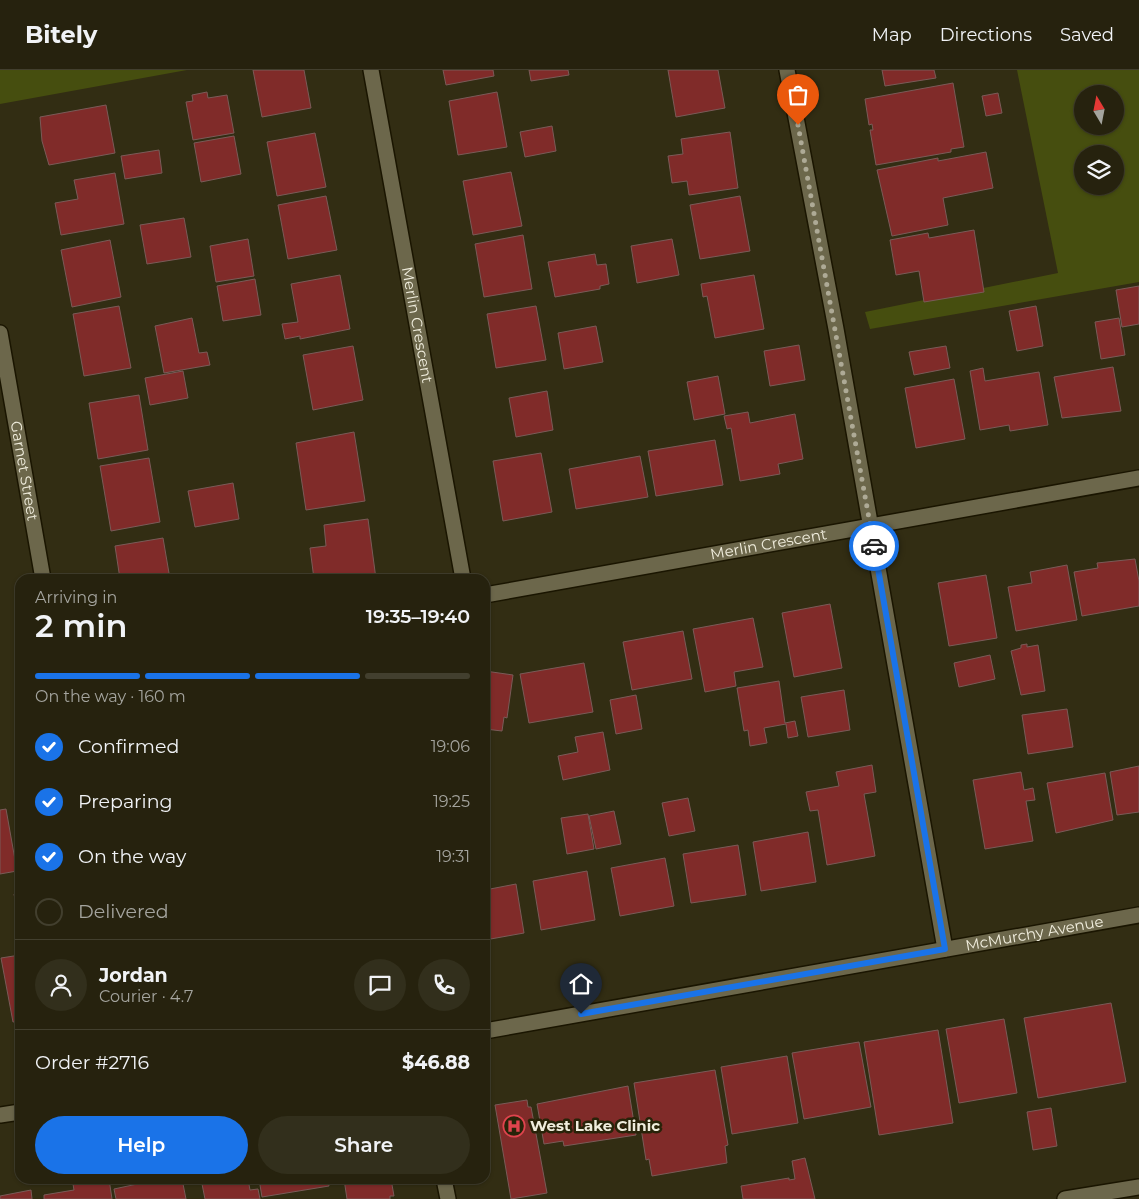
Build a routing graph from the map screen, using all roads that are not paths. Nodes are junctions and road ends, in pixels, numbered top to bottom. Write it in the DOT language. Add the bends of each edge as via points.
graph roads {
  1 [pos="371,70"];
  2 [pos="788,70"];
  3 [pos="0,333"];
  4 [pos="1139,478"];
  5 [pos="871,527"];
  6 [pos="43,574"];
  7 [pos="462,574"];
  8 [pos="490,594"];
  9 [pos="1139,915"];
  10 [pos="945,949"];
  11 [pos="490,1030"];
  12 [pos="15,1113"];
  13 [pos="0,1115"];
  14 [pos="445,1184"];
  15 [pos="1139,1187"];
  16 [pos="448,1199"];
  17 [pos="1065,1199"];
  1 -- 7 [label="street, Merlin Crescent"];
  2 -- 5 [label="street"];
  3 -- 6 [label="street, Garnet Street"];
  4 -- 5 [label="street, Merlin Crescent"];
  5 -- 8 [label="street, Merlin Crescent"];
  5 -- 10 [label="street"];
  9 -- 10 [label="street, McMurchy Avenue"];
  10 -- 11 [label="street, McMurchy Avenue"];
  12 -- 13 [label="street"];
  14 -- 16 [label="street"];
  15 -- 17 [label="street"];
}
